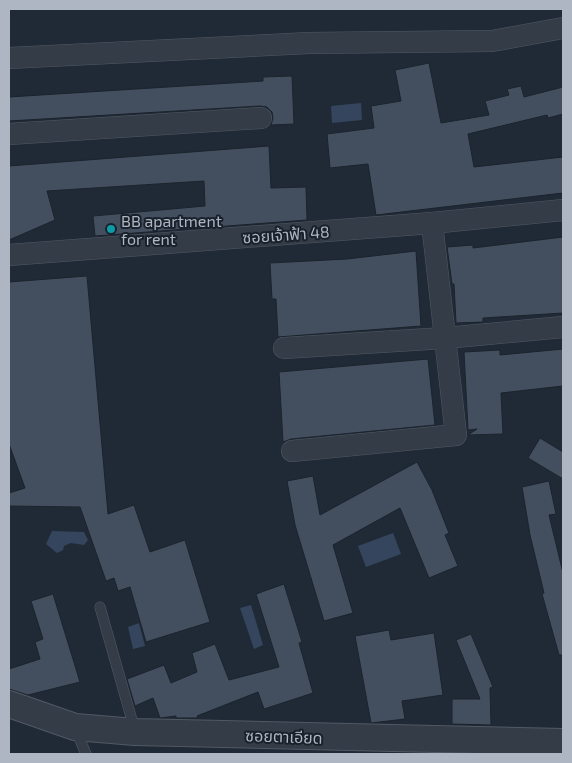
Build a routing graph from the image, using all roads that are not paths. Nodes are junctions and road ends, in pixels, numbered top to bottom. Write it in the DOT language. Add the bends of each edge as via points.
graph roads {
  1 [pos="563,28"];
  2 [pos="9,58"];
  3 [pos="261,118"];
  4 [pos="9,134"];
  5 [pos="563,210"];
  6 [pos="432,223"];
  7 [pos="9,255"];
  8 [pos="563,327"];
  9 [pos="445,338"];
  10 [pos="284,348"];
  11 [pos="292,451"];
  12 [pos="100,607"];
  13 [pos="9,704"];
  14 [pos="75,727"];
  15 [pos="135,732"];
  16 [pos="563,742"];
  17 [pos="86,754"];
  1 -- 2 [label="street" via="492,41 309,43"];
  3 -- 4 [label="street"];
  5 -- 6 [label="street, ซอยเจ้าฟ้า 48"];
  6 -- 7 [label="street, ซอยเจ้าฟ้า 48"];
  6 -- 9 [label="street"];
  8 -- 9 [label="street"];
  9 -- 10 [label="street"];
  9 -- 11 [label="street" via="456,434"];
  12 -- 15 [label="lane"];
  13 -- 14 [label="street, ซอยตาเอียด"];
  14 -- 15 [label="street, ซอยตาเอียด"];
  14 -- 17 [label="lane"];
  15 -- 16 [label="street, ซอยตาเอียด"];
}
